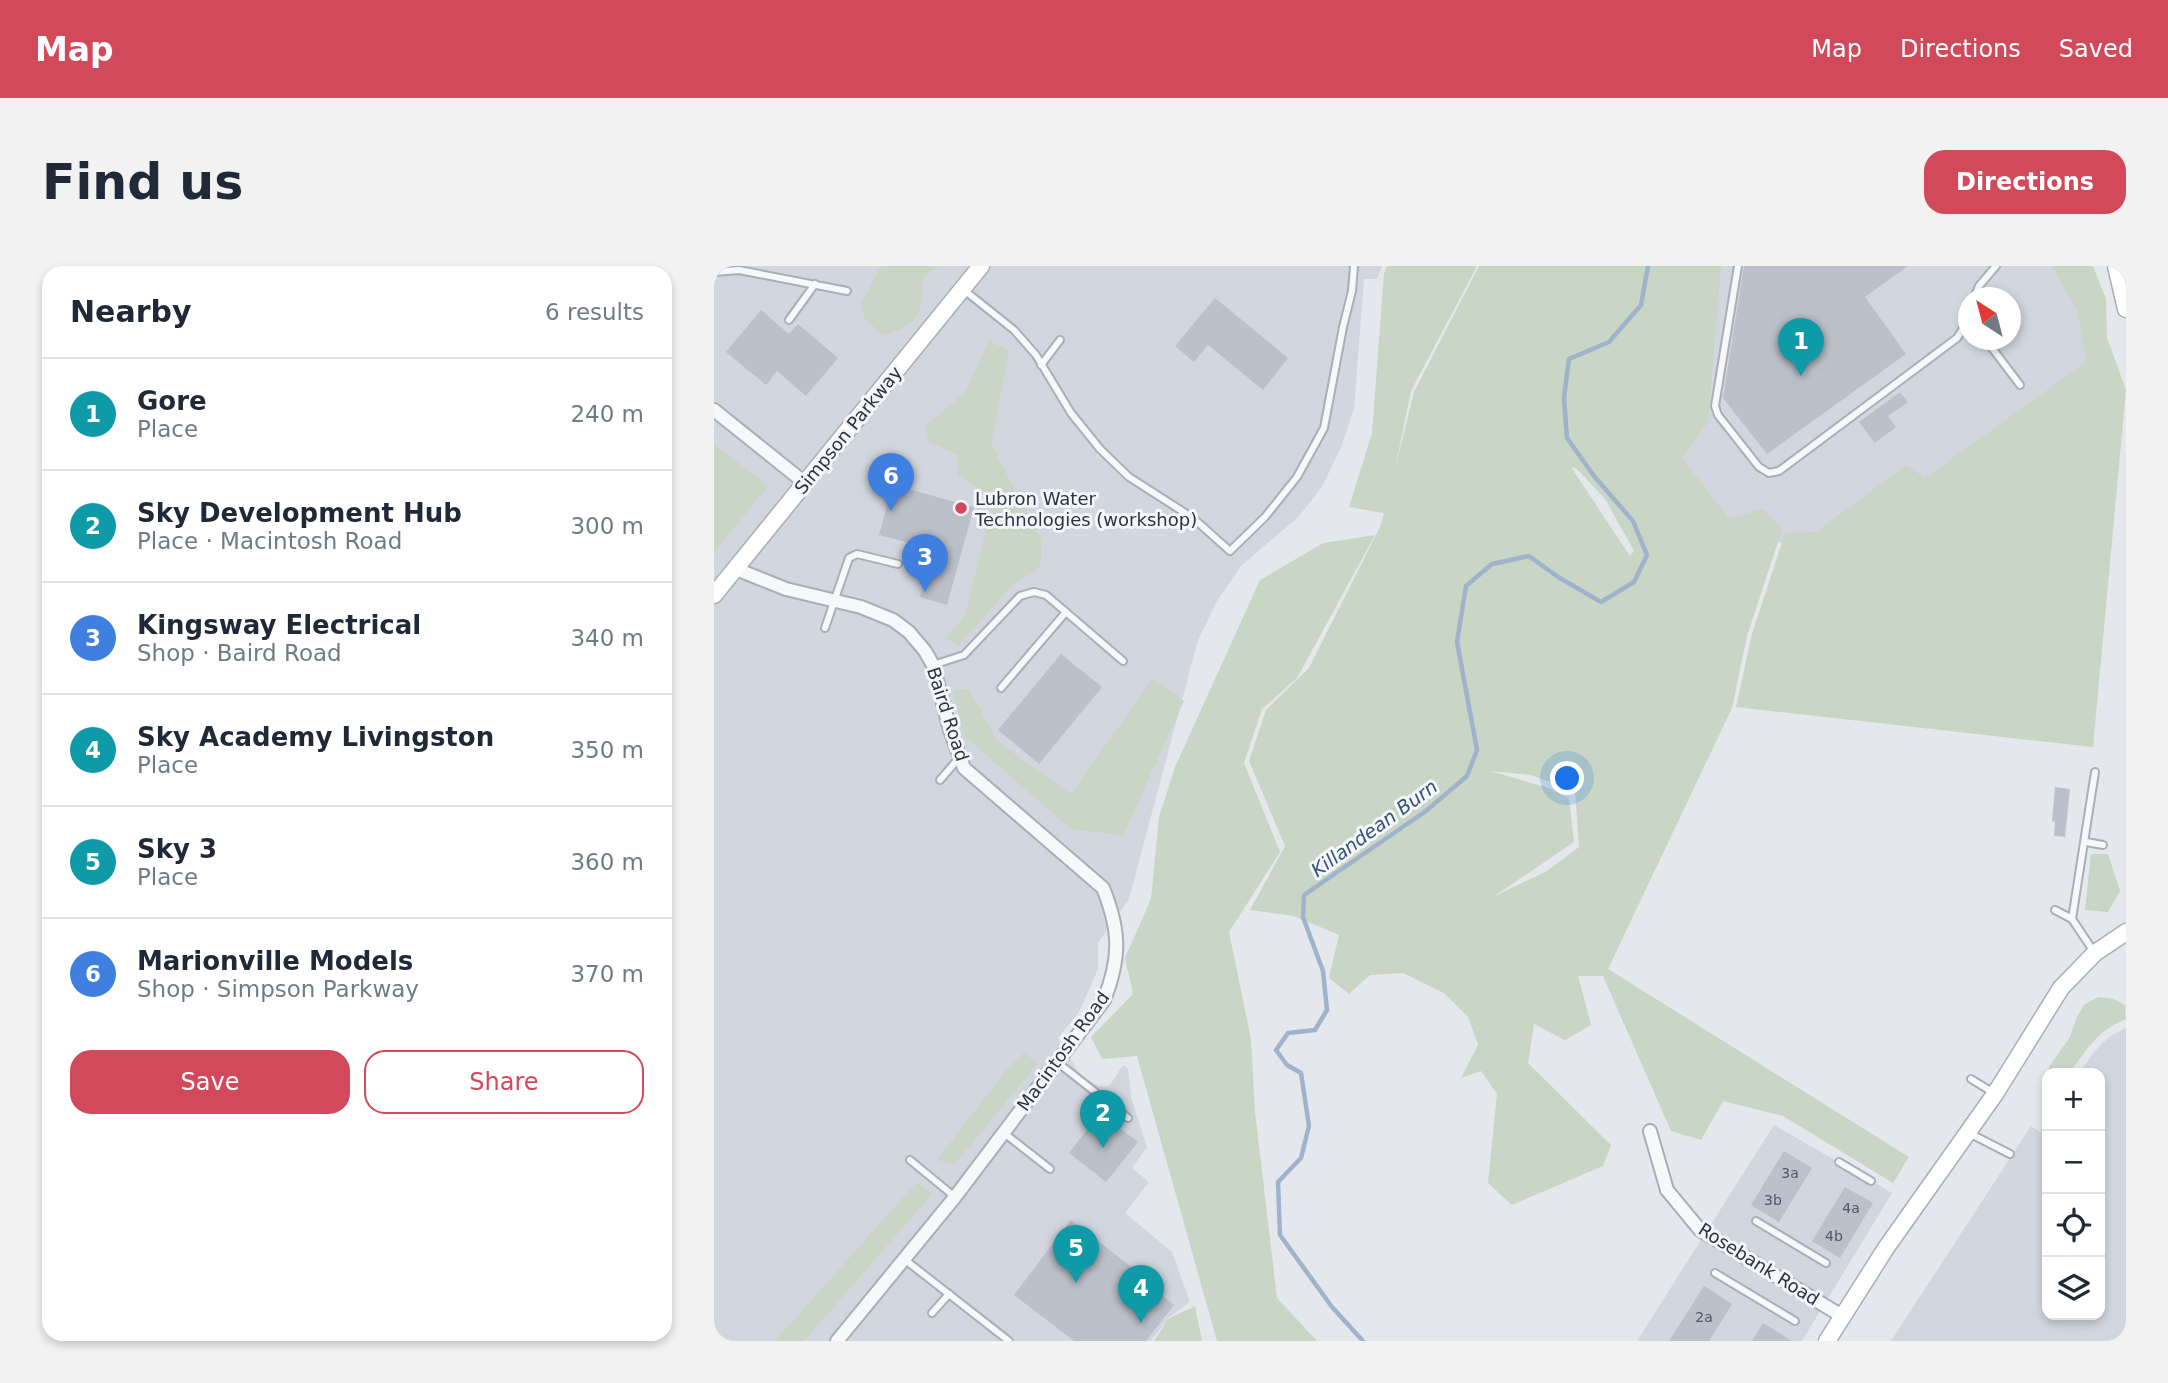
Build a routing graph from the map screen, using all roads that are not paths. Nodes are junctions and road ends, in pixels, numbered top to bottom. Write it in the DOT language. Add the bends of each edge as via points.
graph roads {
  1 [pos="981,266"];
  2 [pos="1354,266"];
  3 [pos="1738,266"];
  4 [pos="1996,266"];
  5 [pos="2116,266"];
  6 [pos="714,272"];
  7 [pos="815,284"];
  8 [pos="1979,287"];
  9 [pos="962,289"];
  10 [pos="847,291"];
  11 [pos="2126,309"];
  12 [pos="789,320"];
  13 [pos="1958,337"];
  14 [pos="1060,340"];
  15 [pos="1994,350"];
  16 [pos="1041,365"];
  17 [pos="2020,384"];
  18 [pos="715,413"];
  19 [pos="805,482"];
  20 [pos="898,564"];
  21 [pos="736,569"];
  22 [pos="714,595"];
  23 [pos="833,601"];
  24 [pos="1066,612"];
  25 [pos="825,628"];
  26 [pos="1123,661"];
  27 [pos="933,665"];
  28 [pos="1001,688"];
  29 [pos="959,758"];
  30 [pos="2095,772"];
  31 [pos="940,780"];
  32 [pos="2085,842"];
  33 [pos="2103,845"];
  34 [pos="1070,857"];
  35 [pos="2055,910"];
  36 [pos="2072,919"];
  37 [pos="2126,932"];
  38 [pos="2095,953"];
  39 [pos="1057,1062"];
  40 [pos="1971,1079"];
  41 [pos="1995,1094"];
  42 [pos="1128,1118"];
  43 [pos="1650,1131"];
  44 [pos="1004,1133"];
  45 [pos="1969,1133"];
  46 [pos="2010,1154"];
  47 [pos="910,1160"];
  48 [pos="1839,1162"];
  49 [pos="1050,1169"];
  50 [pos="1871,1181"];
  51 [pos="956,1197"];
  52 [pos="1756,1221"];
  53 [pos="904,1259"];
  54 [pos="1826,1263"];
  55 [pos="1715,1272"];
  56 [pos="949,1294"];
  57 [pos="932,1312"];
  58 [pos="1842,1316"];
  59 [pos="1795,1321"];
  60 [pos="837,1341"];
  61 [pos="1009,1341"];
  62 [pos="1827,1341"];
  1 -- 9 [label="main road, Simpson Parkway"];
  2 -- 16 [label="lane" via="1324,428 1297,477 1230,551 1193,518 1129,477 1100,449"];
  3 -- 13 [label="lane" via="1715,406 1759,467 1769,473 1779,471"];
  4 -- 8 [label="lane"];
  5 -- 11 [label="main road"];
  6 -- 7 [label="lane" via="739,270"];
  7 -- 10 [label="lane"];
  7 -- 12 [label="lane"];
  9 -- 16 [label="lane" via="1014,330"];
  9 -- 19 [label="main road, Simpson Parkway"];
  14 -- 16 [label="lane"];
  15 -- 17 [label="lane"];
  18 -- 19 [label="street"];
  19 -- 21 [label="main road, Simpson Parkway"];
  20 -- 23 [label="lane" via="857,554 849,558"];
  21 -- 22 [label="main road, Simpson Parkway"];
  21 -- 23 [label="street, Baird Road"];
  23 -- 25 [label="lane"];
  23 -- 27 [label="street, Baird Road" via="893,620 909,632"];
  24 -- 26 [label="lane"];
  24 -- 27 [label="lane" via="1046,595 1020,596 964,655"];
  24 -- 28 [label="lane"];
  27 -- 29 [label="street, Baird Road"];
  29 -- 31 [label="lane"];
  29 -- 34 [label="street, Baird Road" via="964,768"];
  30 -- 32 [label="lane"];
  32 -- 33 [label="lane"];
  32 -- 36 [label="lane"];
  34 -- 39 [label="street, Macintosh Road" via="1103,888 1114,914 1117,944 1115,973 1104,1000"];
  35 -- 36 [label="lane"];
  36 -- 38 [label="lane"];
  37 -- 38 [label="main road"];
  38 -- 41 [label="main road" via="2062,988"];
  39 -- 42 [label="lane"];
  39 -- 44 [label="street, Macintosh Road"];
  40 -- 41 [label="lane"];
  41 -- 45 [label="main road"];
  43 -- 58 [label="street, Rosebank Road" via="1667,1189 1700,1230"];
  44 -- 49 [label="lane"];
  44 -- 51 [label="street, Macintosh Road"];
  45 -- 46 [label="lane"];
  45 -- 58 [label="main road"];
  47 -- 51 [label="lane"];
  48 -- 50 [label="lane"];
  51 -- 53 [label="street, Macintosh Road"];
  52 -- 54 [label="lane"];
  53 -- 56 [label="lane"];
  53 -- 60 [label="street, Macintosh Road"];
  55 -- 59 [label="lane"];
  56 -- 57 [label="lane"];
  56 -- 61 [label="lane"];
  58 -- 62 [label="main road"];
}
